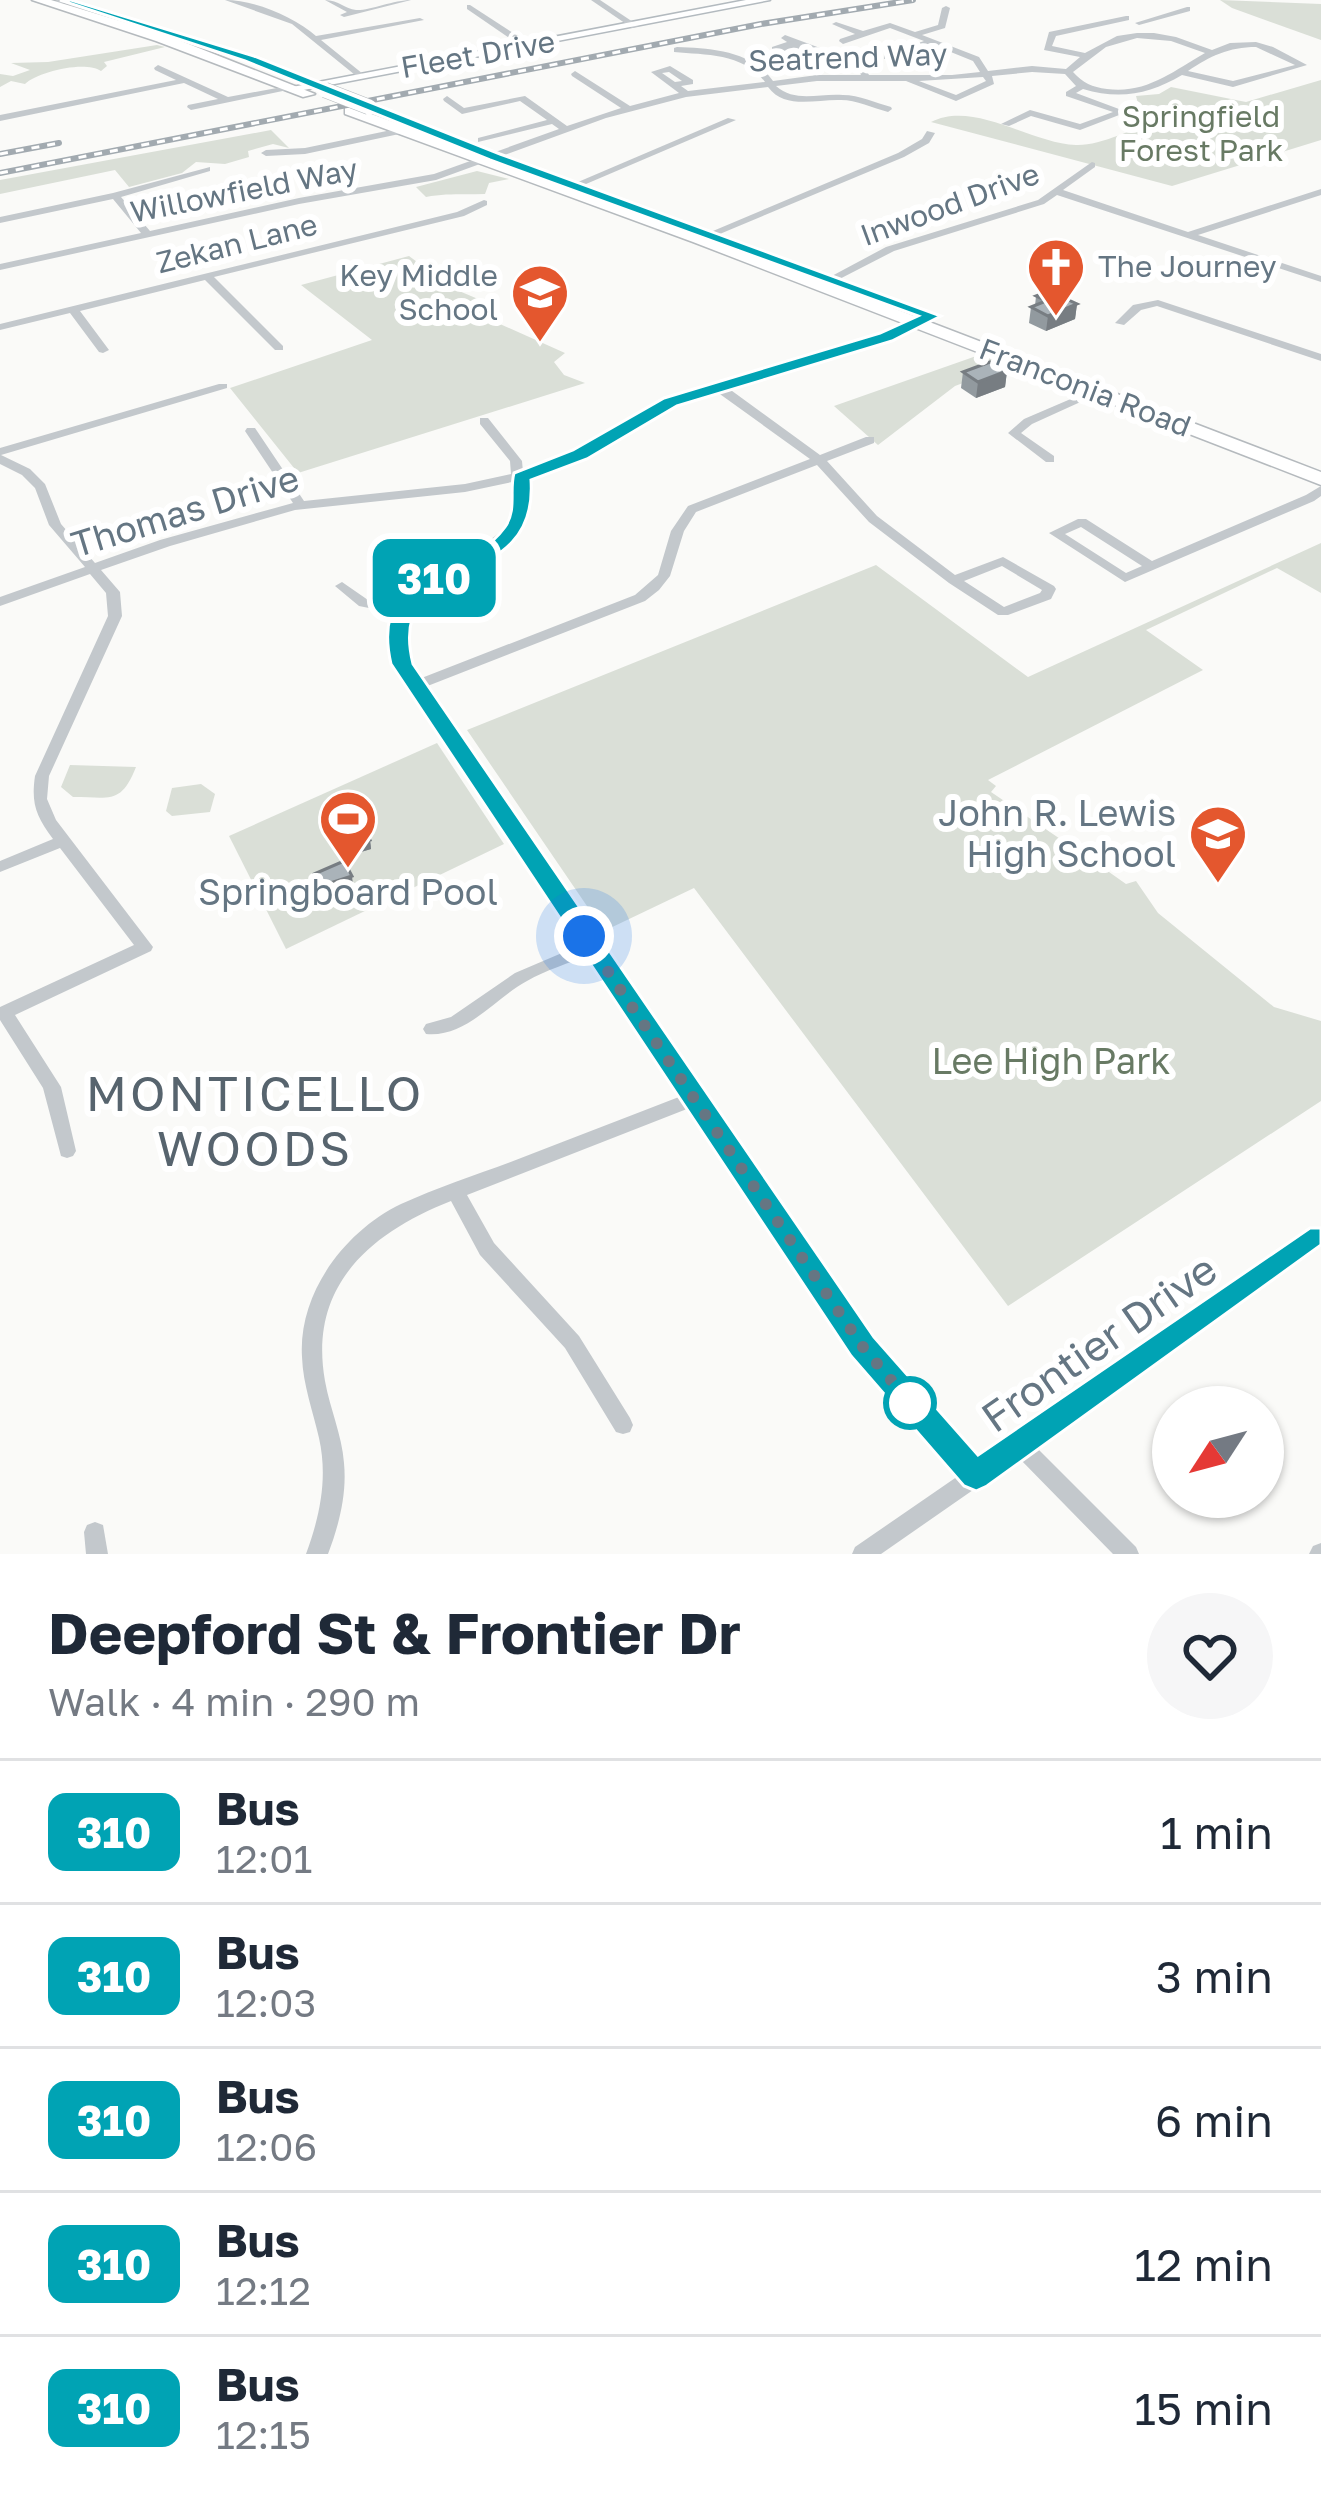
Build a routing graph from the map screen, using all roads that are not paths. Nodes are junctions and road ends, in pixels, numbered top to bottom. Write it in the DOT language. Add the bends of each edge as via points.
graph roads {
  1 [pos="230,0"];
  2 [pos="328,0"];
  3 [pos="407,0"];
  4 [pos="595,0"];
  5 [pos="764,0"];
  6 [pos="58,1"];
  7 [pos="267,3"];
  8 [pos="470,7"];
  9 [pos="946,8"];
  10 [pos="1109,9"];
  11 [pos="1187,9"];
  12 [pos="1126,18"];
  13 [pos="419,20"];
  14 [pos="1139,23"];
  15 [pos="836,24"];
  16 [pos="635,26"];
  17 [pos="1148,32"];
  18 [pos="862,34"];
  19 [pos="916,34"];
  20 [pos="317,38"];
  21 [pos="843,40"];
  22 [pos="934,41"];
  23 [pos="526,46"];
  24 [pos="807,46"];
  25 [pos="677,50"];
  26 [pos="1213,53"];
  27 [pos="1089,56"];
  28 [pos="887,57"];
  29 [pos="158,68"];
  30 [pos="1068,72"];
  31 [pos="1182,72"];
  32 [pos="575,74"];
  33 [pos="360,76"];
  34 [pos="986,76"];
  35 [pos="866,77"];
  36 [pos="908,78"];
  37 [pos="187,80"];
  38 [pos="767,82"];
  39 [pos="674,85"];
  40 [pos="1082,86"];
  41 [pos="309,89"];
  42 [pos="48,91"];
  43 [pos="686,94"];
  44 [pos="1118,94"];
  45 [pos="447,99"];
  46 [pos="826,99"];
  47 [pos="226,100"];
  48 [pos="902,102"];
  49 [pos="62,106"];
  50 [pos="191,107"];
  51 [pos="628,108"];
  52 [pos="1119,108"];
  53 [pos="888,109"];
  54 [pos="875,116"];
  55 [pos="0,118"];
  56 [pos="731,120"];
  57 [pos="551,122"];
  58 [pos="895,123"];
  59 [pos="1006,124"];
  60 [pos="566,130"];
  61 [pos="400,131"];
  62 [pos="930,133"];
  63 [pos="481,140"];
  64 [pos="266,153"];
  65 [pos="488,160"];
  66 [pos="1092,165"];
  67 [pos="207,170"];
  68 [pos="576,185"];
  69 [pos="1058,192"];
  70 [pos="1321,192"];
  71 [pos="115,196"];
  72 [pos="484,203"];
  73 [pos="1026,208"];
  74 [pos="1105,208"];
  75 [pos="0,220"];
  76 [pos="147,234"];
  77 [pos="706,235"];
  78 [pos="1188,235"];
  79 [pos="0,267"];
  80 [pos="207,276"];
  81 [pos="1321,279"];
  82 [pos="827,281"];
  83 [pos="73,309"];
  84 [pos="925,320"];
  85 [pos="1120,323"];
  86 [pos="0,327"];
  87 [pos="279,348"];
  88 [pos="104,350"];
  89 [pos="1321,358"];
  90 [pos="1057,370"];
  91 [pos="223,386"];
  92 [pos="717,386"];
  93 [pos="1094,392"];
  94 [pos="484,421"];
  95 [pos="251,431"];
  96 [pos="870,440"];
  97 [pos="0,456"];
  98 [pos="818,459"];
  99 [pos="1050,459"];
  100 [pos="1321,465"];
  101 [pos="521,477"];
  102 [pos="1321,479"];
  103 [pos="1321,490"];
  104 [pos="300,504"];
  105 [pos="1152,567"];
  106 [pos="94,568"];
  107 [pos="954,580"];
  108 [pos="342,586"];
  109 [pos="0,602"];
  110 [pos="402,610"];
  111 [pos="416,685"];
  112 [pos="62,841"];
  113 [pos="0,867"];
  114 [pos="592,946"];
  115 [pos="2,1013"];
  116 [pos="432,1029"];
  117 [pos="695,1098"];
  118 [pos="67,1150"];
  119 [pos="454,1191"];
  120 [pos="1321,1236"];
  121 [pos="623,1425"];
  122 [pos="1020,1445"];
  123 [pos="976,1476"];
  124 [pos="316,1554"];
  125 [pos="863,1554"];
  126 [pos="1128,1554"];
  1 -- 7 [label="street"];
  2 -- 3 [label="street" via="350,14"];
  4 -- 16 [label="street"];
  5 -- 16 [label="street, Fleet Drive"];
  6 -- 41 [label="main road, Franconia Road"];
  7 -- 20 [label="street"];
  8 -- 23 [label="street"];
  9 -- 19 [label="street" via="942,26"];
  10 -- 12 [label="street"];
  11 -- 14 [label="street"];
  12 -- 14 [label="street"];
  12 -- 27 [label="street" via="1052,34 1047,48"];
  13 -- 20 [label="street"];
  14 -- 17 [label="street"];
  15 -- 18 [label="street"];
  16 -- 23 [label="street, Fleet Drive"];
  17 -- 26 [label="street"];
  17 -- 27 [label="street"];
  18 -- 19 [label="street" via="890,25"];
  18 -- 21 [label="street"];
  19 -- 22 [label="street"];
  20 -- 33 [label="street"];
  22 -- 28 [label="street"];
  22 -- 34 [label="street" via="976,59"];
  23 -- 33 [label="street, Fleet Drive"];
  24 -- 24 [label="street" via="789,40 775,49 784,53"];
  24 -- 35 [label="street" via="861,67"];
  25 -- 38 [label="street" via="729,56"];
  26 -- 31 [label="street"];
  26 -- 31 [label="street" via="1251,43 1303,65 1234,84"];
  27 -- 30 [label="street"];
  29 -- 37 [label="street"];
  30 -- 34 [label="street, Seatrend Way"];
  30 -- 40 [label="street"];
  31 -- 44 [label="street" via="1154,89"];
  32 -- 51 [label="street"];
  33 -- 41 [label="street, Fleet Drive"];
  34 -- 36 [label="street, Seatrend Way"];
  34 -- 36 [label="street" via="992,82 956,98"];
  35 -- 36 [label="street, Seatrend Way"];
  35 -- 38 [label="street, Seatrend Way"];
  37 -- 47 [label="street"];
  37 -- 49 [label="street"];
  38 -- 43 [label="street, Seatrend Way"];
  38 -- 46 [label="street" via="798,100"];
  39 -- 43 [label="street"];
  40 -- 44 [label="street"];
  40 -- 52 [label="street" via="1069,94"];
  41 -- 47 [label="street, Fleet Drive"];
  41 -- 61 [label="main road, Franconia Road"];
  41 -- 65 [label="main road, Franconia Road, bridge"];
  42 -- 49 [label="street"];
  43 -- 51 [label="street, Seatrend Way"];
  44 -- 52 [label="street"];
  45 -- 57 [label="street" via="462,111 522,98"];
  46 -- 53 [label="street"];
  46 -- 54 [label="street"];
  47 -- 50 [label="street, Fleet Drive"];
  48 -- 53 [label="street"];
  49 -- 55 [label="street"];
  51 -- 60 [label="street, Seatrend Way"];
  52 -- 59 [label="street" via="1120,115 1080,127 1030,113"];
  53 -- 54 [label="street"];
  54 -- 58 [label="street"];
  56 -- 68 [label="street"];
  57 -- 60 [label="street"];
  57 -- 63 [label="street"];
  60 -- 65 [label="street, Seatrend Way"];
  61 -- 64 [label="street"];
  61 -- 65 [label="main road, Franconia Road"];
  62 -- 77 [label="street" via="901,155"];
  65 -- 68 [label="main road, Franconia Road"];
  65 -- 76 [label="street, Willowfield Way" via="418,182"];
  65 -- 77 [label="main road, Franconia Road"];
  66 -- 69 [label="street, Inwood Drive"];
  67 -- 71 [label="street"];
  68 -- 77 [label="main road, Franconia Road"];
  69 -- 73 [label="street, Inwood Drive"];
  69 -- 74 [label="street"];
  70 -- 78 [label="street"];
  71 -- 75 [label="street"];
  71 -- 76 [label="street"];
  72 -- 80 [label="street, Zekan Lane"];
  73 -- 74 [label="street"];
  73 -- 82 [label="street, Inwood Drive" via="890,249"];
  74 -- 78 [label="street"];
  76 -- 79 [label="street, Willowfield Way"];
  77 -- 82 [label="main road, Franconia Road"];
  78 -- 81 [label="street"];
  80 -- 83 [label="street, Zekan Lane"];
  80 -- 87 [label="street"];
  82 -- 84 [label="main road, Franconia Road"];
  83 -- 86 [label="street, Zekan Lane"];
  83 -- 88 [label="street"];
  84 -- 90 [label="main road, Franconia Road"];
  84 -- 92 [label="street, Thomas Drive"];
  85 -- 89 [label="street" via="1136,307 1158,303"];
  90 -- 93 [label="main road, Franconia Road"];
  90 -- 100 [label="main road, Franconia Road"];
  91 -- 97 [label="street"];
  92 -- 98 [label="street"];
  92 -- 101 [label="street, Thomas Drive"];
  93 -- 99 [label="street" via="1025,420 1014,433"];
  93 -- 102 [label="main road, Franconia Road"];
  94 -- 101 [label="street"];
  95 -- 104 [label="street"];
  96 -- 98 [label="street"];
  97 -- 106 [label="street" via="35,480 55,525"];
  98 -- 107 [label="street" via="873,519"];
  98 -- 111 [label="street" via="692,509 677,528 668,572 640,598"];
  101 -- 104 [label="street, Thomas Drive"];
  101 -- 110 [label="street" via="523,511 513,532 429,582"];
  103 -- 105 [label="street"];
  104 -- 106 [label="street, Thomas Drive"];
  105 -- 105 [label="street" via="1082,523 1055,533 1126,578"];
  106 -- 109 [label="street, Thomas Drive"];
  106 -- 112 [label="street" via="113,592 115,616 39,787 43,812"];
  107 -- 107 [label="street" via="1003,612 1049,589 1003,561"];
  108 -- 110 [label="street" via="364,603"];
  110 -- 111 [label="street" via="396,646"];
  111 -- 114 [label="street"];
  112 -- 113 [label="street"];
  112 -- 115 [label="street" via="145,947"];
  114 -- 116 [label="street"];
  114 -- 117 [label="street"];
  115 -- 118 [label="street" via="52,1087"];
  117 -- 119 [label="street"];
  117 -- 123 [label="street" via="862,1346"];
  119 -- 121 [label="street" via="487,1249 572,1342"];
  119 -- 124 [label="street" via="374,1230 322,1295 311,1355 334,1487"];
  120 -- 122 [label="street, Frontier Drive"];
  122 -- 123 [label="street, Frontier Drive"];
  122 -- 126 [label="street"];
  123 -- 125 [label="street, Frontier Drive"];
}
